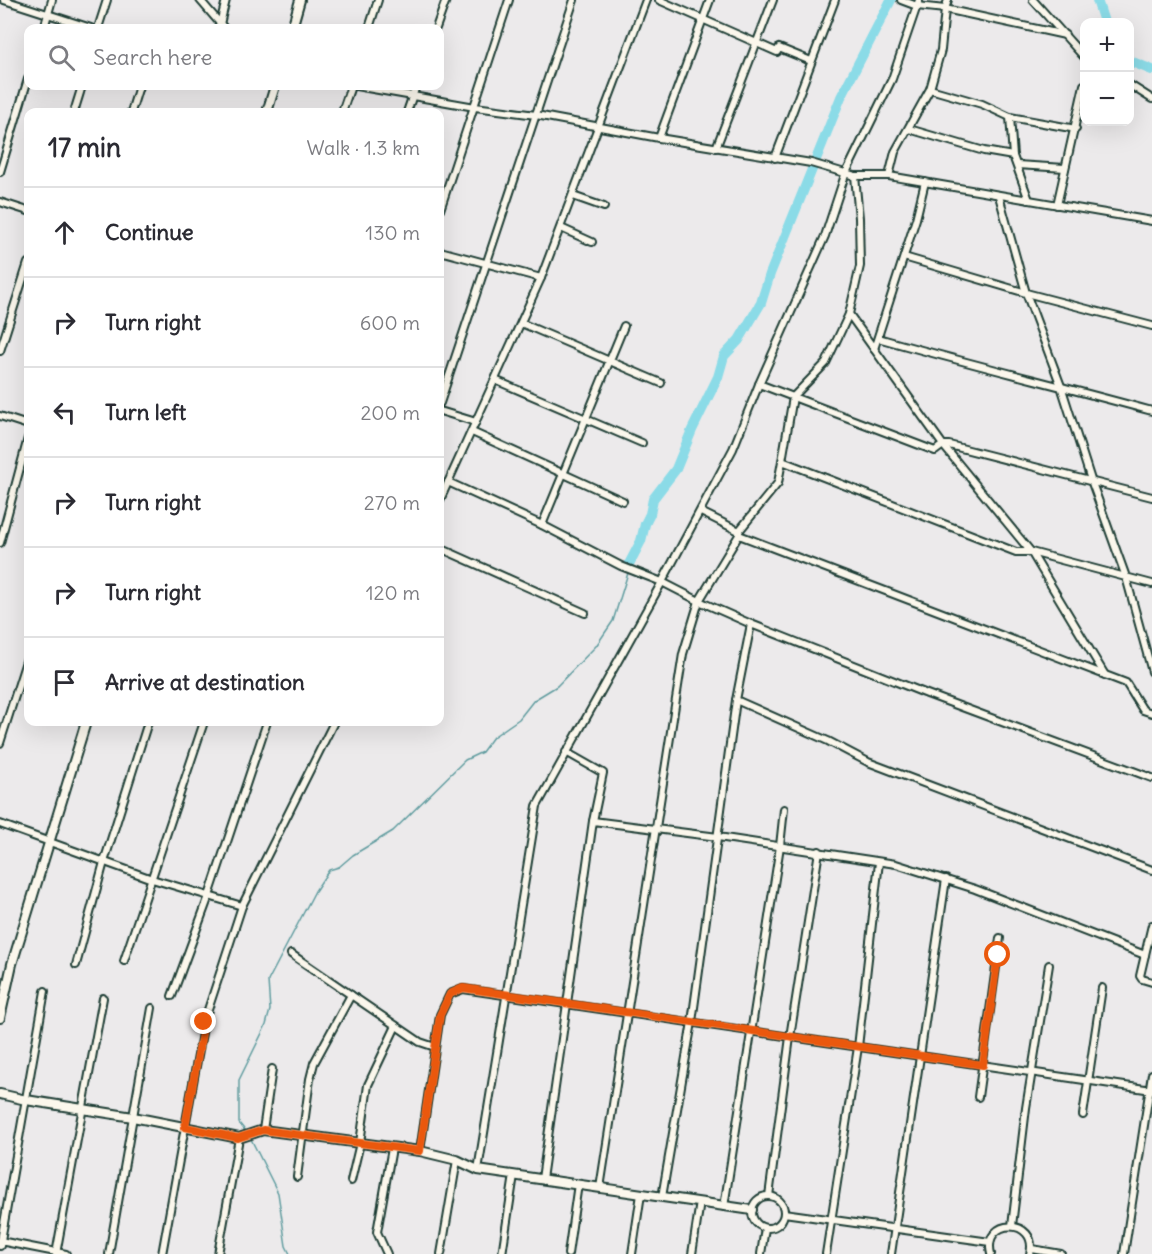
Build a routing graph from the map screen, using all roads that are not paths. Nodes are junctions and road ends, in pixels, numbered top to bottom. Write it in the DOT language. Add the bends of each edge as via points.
graph roads {
  1 [pos="4,0"];
  2 [pos="52,0"];
  3 [pos="107,0"];
  4 [pos="200,0"];
  5 [pos="226,0"];
  6 [pos="300,0"];
  7 [pos="378,0"];
  8 [pos="446,0"];
  9 [pos="509,0"];
  10 [pos="573,0"];
  11 [pos="646,0"];
  12 [pos="659,0"];
  13 [pos="711,0"];
  14 [pos="772,0"];
  15 [pos="836,0"];
  16 [pos="901,0"];
  17 [pos="948,0"];
  18 [pos="1033,0"];
  19 [pos="918,3"];
  20 [pos="945,9"];
  21 [pos="48,14"];
  22 [pos="703,19"];
  23 [pos="45,24"];
  24 [pos="79,24"];
  25 [pos="100,24"];
  26 [pos="220,24"];
  27 [pos="222,24"];
  28 [pos="293,24"];
  29 [pos="370,24"];
  30 [pos="437,24"];
  31 [pos="1065,35"];
  32 [pos="755,43"];
  33 [pos="1080,52"];
  34 [pos="811,62"];
  35 [pos="1134,88"];
  36 [pos="930,89"];
  37 [pos="25,90"];
  38 [pos="81,90"];
  39 [pos="138,90"];
  40 [pos="275,90"];
  41 [pos="351,90"];
  42 [pos="374,90"];
  43 [pos="415,90"];
  44 [pos="412,97"];
  45 [pos="1152,99"];
  46 [pos="475,107"];
  47 [pos="1080,107"];
  48 [pos="75,108"];
  49 [pos="131,108"];
  50 [pos="268,108"];
  51 [pos="344,108"];
  52 [pos="408,108"];
  53 [pos="536,115"];
  54 [pos="1010,117"];
  55 [pos="600,126"];
  56 [pos="909,129"];
  57 [pos="1076,129"];
  58 [pos="659,138"];
  59 [pos="716,148"];
  60 [pos="1013,156"];
  61 [pos="775,158"];
  62 [pos="1017,165"];
  63 [pos="1065,168"];
  64 [pos="0,172"];
  65 [pos="845,175"];
  66 [pos="855,176"];
  67 [pos="889,176"];
  68 [pos="925,182"];
  69 [pos="573,196"];
  70 [pos="999,196"];
  71 [pos="444,198"];
  72 [pos="1029,200"];
  73 [pos="0,202"];
  74 [pos="1057,205"];
  75 [pos="604,207"];
  76 [pos="24,210"];
  77 [pos="1152,221"];
  78 [pos="561,228"];
  79 [pos="592,242"];
  80 [pos="444,252"];
  81 [pos="904,257"];
  82 [pos="486,263"];
  83 [pos="24,276"];
  84 [pos="541,278"];
  85 [pos="1026,293"];
  86 [pos="849,314"];
  87 [pos="521,323"];
  88 [pos="624,326"];
  89 [pos="1152,326"];
  90 [pos="878,338"];
  91 [pos="874,349"];
  92 [pos="0,351"];
  93 [pos="610,362"];
  94 [pos="495,380"];
  95 [pos="661,382"];
  96 [pos="759,384"];
  97 [pos="1061,386"];
  98 [pos="444,391"];
  99 [pos="793,397"];
  100 [pos="1152,411"];
  101 [pos="444,412"];
  102 [pos="0,416"];
  103 [pos="586,420"];
  104 [pos="476,422"];
  105 [pos="24,424"];
  106 [pos="472,432"];
  107 [pos="642,443"];
  108 [pos="943,445"];
  109 [pos="24,453"];
  110 [pos="782,461"];
  111 [pos="564,474"];
  112 [pos="1091,480"];
  113 [pos="448,482"];
  114 [pos="444,492"];
  115 [pos="1152,497"];
  116 [pos="623,501"];
  117 [pos="701,512"];
  118 [pos="542,525"];
  119 [pos="739,533"];
  120 [pos="0,543"];
  121 [pos="444,550"];
  122 [pos="1031,552"];
  123 [pos="1126,577"];
  124 [pos="662,582"];
  125 [pos="1152,584"];
  126 [pos="699,602"];
  127 [pos="585,613"];
  128 [pos="751,624"];
  129 [pos="24,668"];
  130 [pos="1152,670"];
  131 [pos="1105,675"];
  132 [pos="736,700"];
  133 [pos="1152,713"];
  134 [pos="85,726"];
  135 [pos="147,726"];
  136 [pos="203,726"];
  137 [pos="266,726"];
  138 [pos="332,726"];
  139 [pos="0,743"];
  140 [pos="566,753"];
  141 [pos="1152,778"];
  142 [pos="784,809"];
  143 [pos="593,821"];
  144 [pos="0,824"];
  145 [pos="656,828"];
  146 [pos="718,837"];
  147 [pos="49,842"];
  148 [pos="780,846"];
  149 [pos="819,851"];
  150 [pos="104,862"];
  151 [pos="879,862"];
  152 [pos="1152,870"];
  153 [pos="152,879"];
  154 [pos="946,879"];
  155 [pos="209,896"];
  156 [pos="242,906"];
  157 [pos="1152,925"];
  158 [pos="1000,938"];
  159 [pos="291,954"];
  160 [pos="1145,955"];
  161 [pos="124,961"];
  162 [pos="76,964"];
  163 [pos="1049,965"];
  164 [pos="1152,982"];
  165 [pos="1102,988"];
  166 [pos="45,991"];
  167 [pos="351,995"];
  168 [pos="172,996"];
  169 [pos="505,996"];
  170 [pos="103,998"];
  171 [pos="567,1004"];
  172 [pos="153,1008"];
  173 [pos="627,1013"];
  174 [pos="0,1018"];
  175 [pos="692,1022"];
  176 [pos="396,1026"];
  177 [pos="752,1031"];
  178 [pos="790,1037"];
  179 [pos="435,1047"];
  180 [pos="858,1047"];
  181 [pos="919,1056"];
  182 [pos="983,1065"];
  183 [pos="272,1069"];
  184 [pos="1032,1072"];
  185 [pos="1152,1074"];
  186 [pos="1087,1080"];
  187 [pos="1151,1090"];
  188 [pos="0,1094"];
  189 [pos="978,1097"];
  190 [pos="26,1100"];
  191 [pos="82,1108"];
  192 [pos="1083,1116"];
  193 [pos="133,1117"];
  194 [pos="185,1127"];
  195 [pos="263,1130"];
  196 [pos="245,1135"];
  197 [pos="303,1135"];
  198 [pos="360,1143"];
  199 [pos="392,1148"];
  200 [pos="420,1151"];
  201 [pos="457,1160"];
  202 [pos="478,1170"];
  203 [pos="514,1175"];
  204 [pos="297,1177"];
  205 [pos="542,1179"];
  206 [pos="351,1181"];
  207 [pos="578,1185"];
  208 [pos="600,1188"];
  209 [pos="641,1194"];
  210 [pos="768,1196"];
  211 [pos="662,1197"];
  212 [pos="700,1202"];
  213 [pos="724,1207"];
  214 [pos="752,1210"];
  215 [pos="784,1213"];
  216 [pos="830,1220"];
  217 [pos="1012,1226"];
  218 [pos="765,1228"];
  219 [pos="895,1229"];
  220 [pos="990,1242"];
  221 [pos="0,1243"];
  222 [pos="1031,1252"];
  223 [pos="56,1253"];
  224 [pos="66,1254"];
  225 [pos="109,1254"];
  226 [pos="162,1254"];
  227 [pos="218,1254"];
  228 [pos="387,1254"];
  229 [pos="441,1254"];
  230 [pos="502,1254"];
  231 [pos="567,1254"];
  232 [pos="632,1254"];
  233 [pos="692,1254"];
  234 [pos="761,1254"];
  235 [pos="826,1254"];
  236 [pos="891,1254"];
  237 [pos="991,1254"];
  238 [pos="1061,1254"];
  239 [pos="1124,1254"];
  1 -- 21 [label="street"];
  2 -- 21 [label="street"];
  3 -- 25 [label="street"];
  4 -- 26 [label="street"];
  5 -- 27 [label="street"];
  6 -- 28 [label="street"];
  7 -- 29 [label="street"];
  8 -- 30 [label="street"];
  9 -- 46 [label="street"];
  10 -- 53 [label="street"];
  11 -- 55 [label="street"];
  12 -- 22 [label="street"];
  13 -- 22 [label="street"];
  14 -- 32 [label="street"];
  15 -- 34 [label="street"];
  16 -- 19 [label="street"];
  17 -- 20 [label="street"];
  18 -- 31 [label="street"];
  19 -- 20 [label="street"];
  19 -- 65 [label="street" via="892,79"];
  20 -- 31 [label="street"];
  20 -- 36 [label="street" via="941,50"];
  21 -- 23 [label="street"];
  21 -- 24 [label="street"];
  22 -- 32 [label="street"];
  22 -- 58 [label="street"];
  31 -- 33 [label="street"];
  32 -- 34 [label="street"];
  32 -- 59 [label="street"];
  34 -- 61 [label="street"];
  35 -- 45 [label="street"];
  36 -- 54 [label="street" via="982,104"];
  36 -- 56 [label="street"];
  37 -- 64 [label="street"];
  38 -- 48 [label="street"];
  39 -- 49 [label="street"];
  40 -- 50 [label="street"];
  41 -- 51 [label="street"];
  42 -- 44 [label="street"];
  43 -- 44 [label="street"];
  44 -- 46 [label="street"];
  44 -- 52 [label="street"];
  46 -- 53 [label="street"];
  46 -- 71 [label="street"];
  47 -- 57 [label="street"];
  53 -- 55 [label="street"];
  53 -- 82 [label="street"];
  54 -- 57 [label="street"];
  54 -- 60 [label="street"];
  55 -- 58 [label="street"];
  55 -- 69 [label="street"];
  56 -- 60 [label="street"];
  56 -- 67 [label="street" via="895,153"];
  57 -- 63 [label="street"];
  58 -- 59 [label="street"];
  59 -- 61 [label="street"];
  60 -- 62 [label="street"];
  61 -- 65 [label="street" via="811,163"];
  62 -- 63 [label="street"];
  62 -- 72 [label="street"];
  63 -- 74 [label="street"];
  65 -- 66 [label="street"];
  65 -- 96 [label="street" via="825,236"];
  66 -- 67 [label="street"];
  66 -- 86 [label="street" via="860,266"];
  67 -- 68 [label="street"];
  68 -- 70 [label="street"];
  68 -- 81 [label="street"];
  69 -- 75 [label="street"];
  69 -- 78 [label="street"];
  70 -- 72 [label="street"];
  70 -- 85 [label="street"];
  72 -- 74 [label="street"];
  73 -- 76 [label="street"];
  74 -- 77 [label="street"];
  78 -- 79 [label="street"];
  78 -- 84 [label="street"];
  80 -- 82 [label="street"];
  81 -- 85 [label="street"];
  81 -- 90 [label="street"];
  82 -- 84 [label="street"];
  82 -- 98 [label="street"];
  83 -- 92 [label="street"];
  84 -- 87 [label="street"];
  85 -- 89 [label="street"];
  85 -- 97 [label="street"];
  86 -- 91 [label="street"];
  86 -- 99 [label="street" via="826,363"];
  87 -- 93 [label="street"];
  87 -- 94 [label="street"];
  88 -- 93 [label="street"];
  90 -- 91 [label="street"];
  90 -- 97 [label="street"];
  91 -- 108 [label="street"];
  93 -- 95 [label="street"];
  93 -- 103 [label="street"];
  94 -- 103 [label="street"];
  94 -- 104 [label="street"];
  96 -- 99 [label="street"];
  96 -- 117 [label="street" via="733,449"];
  97 -- 100 [label="street"];
  97 -- 112 [label="street"];
  99 -- 108 [label="street" via="934,452"];
  99 -- 110 [label="street"];
  101 -- 104 [label="street"];
  102 -- 105 [label="street"];
  103 -- 107 [label="street"];
  103 -- 111 [label="street"];
  104 -- 106 [label="street"];
  106 -- 111 [label="street"];
  106 -- 113 [label="street"];
  108 -- 112 [label="street"];
  108 -- 122 [label="street"];
  109 -- 120 [label="street"];
  110 -- 119 [label="street" via="778,483"];
  110 -- 122 [label="street" via="1016,552"];
  111 -- 116 [label="street"];
  111 -- 118 [label="street"];
  112 -- 115 [label="street"];
  112 -- 123 [label="street"];
  113 -- 114 [label="street"];
  113 -- 118 [label="street"];
  117 -- 119 [label="street"];
  117 -- 124 [label="street"];
  118 -- 124 [label="street" via="621,566"];
  119 -- 126 [label="street"];
  119 -- 131 [label="street"];
  121 -- 127 [label="street"];
  122 -- 123 [label="street"];
  122 -- 131 [label="street"];
  123 -- 125 [label="street"];
  123 -- 130 [label="street"];
  124 -- 126 [label="street"];
  124 -- 140 [label="street"];
  126 -- 128 [label="street"];
  126 -- 145 [label="street" via="683,654"];
  128 -- 132 [label="street"];
  128 -- 141 [label="street"];
  129 -- 139 [label="street"];
  131 -- 133 [label="street" via="1126,683 1143,710"];
  132 -- 146 [label="street"];
  132 -- 152 [label="street" via="868,762"];
  134 -- 147 [label="street"];
  135 -- 150 [label="street"];
  136 -- 153 [label="street"];
  137 -- 155 [label="street"];
  138 -- 156 [label="street"];
  140 -- 143 [label="street" via="603,773"];
  140 -- 169 [label="street" via="537,806"];
  142 -- 148 [label="street"];
  143 -- 145 [label="street"];
  143 -- 171 [label="street"];
  144 -- 147 [label="street"];
  145 -- 146 [label="street"];
  145 -- 173 [label="street"];
  146 -- 148 [label="street"];
  146 -- 175 [label="street"];
  147 -- 150 [label="street"];
  147 -- 174 [label="street"];
  148 -- 149 [label="street"];
  148 -- 177 [label="street"];
  149 -- 151 [label="street"];
  149 -- 178 [label="street"];
  150 -- 153 [label="street"];
  150 -- 162 [label="street"];
  151 -- 154 [label="street"];
  151 -- 180 [label="street"];
  153 -- 155 [label="street"];
  153 -- 161 [label="street"];
  154 -- 160 [label="street"];
  154 -- 181 [label="street"];
  155 -- 156 [label="street"];
  155 -- 168 [label="street"];
  156 -- 194 [label="street" via="204,1022"];
  157 -- 160 [label="street"];
  158 -- 182 [label="street"];
  159 -- 167 [label="street"];
  160 -- 164 [label="street" via="1140,978"];
  163 -- 184 [label="street"];
  165 -- 186 [label="street"];
  166 -- 190 [label="street"];
  167 -- 176 [label="street"];
  167 -- 197 [label="street" via="314,1063"];
  169 -- 171 [label="street"];
  169 -- 179 [label="street" via="463,988 450,994 440,1015"];
  169 -- 202 [label="street"];
  170 -- 191 [label="street"];
  171 -- 173 [label="street"];
  171 -- 205 [label="street"];
  172 -- 193 [label="street"];
  173 -- 175 [label="street"];
  173 -- 208 [label="street"];
  175 -- 177 [label="street"];
  175 -- 211 [label="street"];
  176 -- 179 [label="street"];
  176 -- 198 [label="street" via="368,1085"];
  177 -- 178 [label="street"];
  177 -- 213 [label="street"];
  178 -- 180 [label="street"];
  178 -- 210 [label="street"];
  179 -- 200 [label="street"];
  180 -- 181 [label="street"];
  180 -- 216 [label="street"];
  181 -- 182 [label="street"];
  181 -- 219 [label="street"];
  182 -- 184 [label="street"];
  182 -- 189 [label="street"];
  183 -- 195 [label="street"];
  184 -- 186 [label="street"];
  184 -- 217 [label="street"];
  185 -- 187 [label="street"];
  186 -- 187 [label="street"];
  186 -- 192 [label="street"];
  187 -- 239 [label="street"];
  188 -- 190 [label="street"];
  190 -- 191 [label="street"];
  190 -- 221 [label="street"];
  191 -- 193 [label="street"];
  191 -- 223 [label="street"];
  193 -- 194 [label="street"];
  193 -- 225 [label="street"];
  194 -- 196 [label="street"];
  194 -- 226 [label="street"];
  195 -- 196 [label="street"];
  195 -- 197 [label="street"];
  196 -- 227 [label="street"];
  197 -- 198 [label="street"];
  197 -- 204 [label="street"];
  198 -- 199 [label="street"];
  198 -- 206 [label="street"];
  199 -- 200 [label="street"];
  199 -- 228 [label="street" via="377,1232"];
  200 -- 201 [label="street"];
  201 -- 202 [label="street"];
  201 -- 229 [label="street"];
  202 -- 203 [label="street"];
  203 -- 205 [label="street"];
  203 -- 230 [label="street"];
  205 -- 207 [label="street"];
  207 -- 208 [label="street"];
  207 -- 231 [label="street"];
  208 -- 209 [label="street"];
  209 -- 211 [label="street"];
  209 -- 232 [label="street"];
  210 -- 214 [label="street" via="757,1200"];
  210 -- 215 [label="street" via="781,1203"];
  211 -- 212 [label="street"];
  212 -- 213 [label="street"];
  212 -- 233 [label="street"];
  213 -- 214 [label="street"];
  214 -- 218 [label="street" via="755,1222"];
  215 -- 216 [label="street"];
  215 -- 218 [label="street" via="776,1226"];
  216 -- 219 [label="street"];
  216 -- 235 [label="street"];
  217 -- 220 [label="street" via="997,1231"];
  217 -- 222 [label="street" via="1026,1233"];
  218 -- 234 [label="street"];
  219 -- 220 [label="street"];
  219 -- 236 [label="street"];
  220 -- 237 [label="street"];
  221 -- 223 [label="street"];
  222 -- 238 [label="street"];
  223 -- 224 [label="street"];
}
